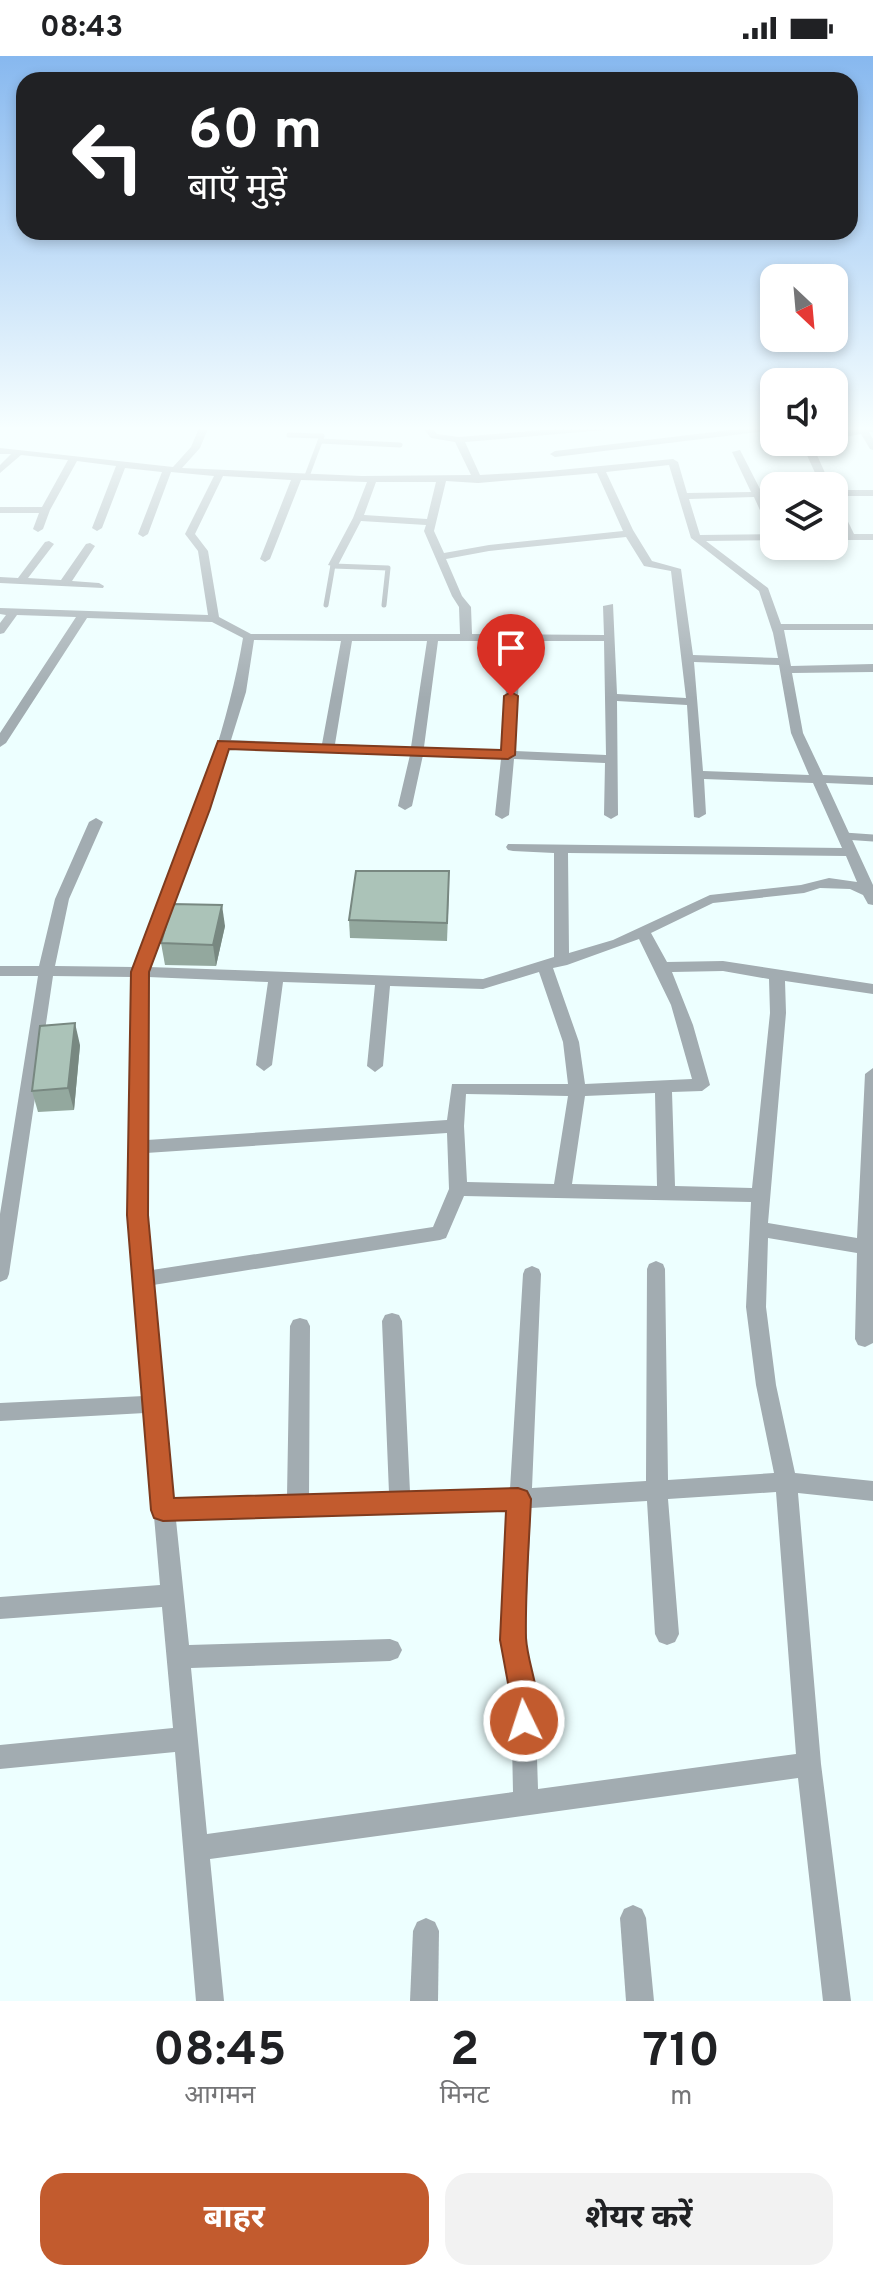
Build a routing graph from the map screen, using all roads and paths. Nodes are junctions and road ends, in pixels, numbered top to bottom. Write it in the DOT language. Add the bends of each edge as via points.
graph roads {
  1 [pos="43,517"];
  2 [pos="101,517"];
  3 [pos="151,517"];
  4 [pos="198,517"];
  5 [pos="284,517"];
  6 [pos="433,517"];
  7 [pos="622,517"];
  8 [pos="690,517"];
  9 [pos="358,518"];
  10 [pos="432,522"];
  11 [pos="97,528"];
  12 [pos="38,529"];
  13 [pos="848,533"];
  14 [pos="143,534"];
  15 [pos="626,534"];
  16 [pos="760,537"];
  17 [pos="850,537"];
  18 [pos="873,537"];
  19 [pos="696,538"];
  20 [pos="49,544"];
  21 [pos="90,546"];
  22 [pos="441,557"];
  23 [pos="265,559"];
  24 [pos="333,566"];
  25 [pos="0,580"];
  26 [pos="20,582"];
  27 [pos="65,583"];
  28 [pos="99,586"];
  29 [pos="326,605"];
  30 [pos="384,605"];
  31 [pos="609,606"];
  32 [pos="0,611"];
  33 [pos="14,611"];
  34 [pos="83,615"];
  35 [pos="214,619"];
  36 [pos="776,627"];
  37 [pos="873,627"];
  38 [pos="0,631"];
  39 [pos="249,637"];
  40 [pos="347,637"];
  41 [pos="433,637"];
  42 [pos="466,637"];
  43 [pos="515,638"];
  44 [pos="610,638"];
  45 [pos="686,658"];
  46 [pos="785,666"];
  47 [pos="873,668"];
  48 [pos="612,697"];
  49 [pos="693,702"];
  50 [pos="0,743"];
  51 [pos="223,744"];
  52 [pos="328,748"];
  53 [pos="417,751"];
  54 [pos="508,755"];
  55 [pos="612,759"];
  56 [pos="698,775"];
  57 [pos="816,779"];
  58 [pos="873,781"];
  59 [pos="405,806"];
  60 [pos="699,814"];
  61 [pos="502,815"];
  62 [pos="611,815"];
  63 [pos="96,822"];
  64 [pos="844,836"];
  65 [pos="873,838"];
  66 [pos="513,847"];
  67 [pos="561,849"];
  68 [pos="851,852"];
  69 [pos="872,895"];
  70 [pos="642,930"];
  71 [pos="562,962"];
  72 [pos="545,967"];
  73 [pos="664,967"];
  74 [pos="0,971"];
  75 [pos="46,971"];
  76 [pos="140,972"];
  77 [pos="777,975"];
  78 [pos="276,978"];
  79 [pos="383,982"];
  80 [pos="873,989"];
  81 [pos="264,1065"];
  82 [pos="375,1066"];
  83 [pos="873,1074"];
  84 [pos="663,1086"];
  85 [pos="577,1090"];
  86 [pos="455,1126"];
  87 [pos="138,1147"];
  88 [pos="458,1189"];
  89 [pos="562,1189"];
  90 [pos="666,1193"];
  91 [pos="760,1195"];
  92 [pos="759,1229"];
  93 [pos="869,1248"];
  94 [pos="656,1269"];
  95 [pos="0,1274"];
  96 [pos="532,1274"];
  97 [pos="143,1279"];
  98 [pos="392,1321"];
  99 [pos="300,1326"];
  100 [pos="865,1339"];
  101 [pos="154,1404"];
  102 [pos="0,1412"];
  103 [pos="786,1482"];
  104 [pos="657,1490"];
  105 [pos="873,1491"];
  106 [pos="518,1499"];
  107 [pos="400,1501"];
  108 [pos="298,1503"];
  109 [pos="163,1510"];
  110 [pos="172,1595"];
  111 [pos="0,1608"];
  112 [pos="667,1634"];
  113 [pos="390,1650"];
  114 [pos="178,1657"];
  115 [pos="186,1739"];
  116 [pos="0,1757"];
  117 [pos="809,1764"];
  118 [pos="526,1802"];
  119 [pos="196,1848"];
  120 [pos="633,1918"];
  121 [pos="426,1931"];
  122 [pos="210,2001"];
  123 [pos="424,2001"];
  124 [pos="640,2001"];
  125 [pos="837,2001"];
  1 -- 12 [label="street"];
  2 -- 11 [label="street"];
  3 -- 14 [label="street"];
  4 -- 35 [label="street" via="190,534 203,551"];
  5 -- 23 [label="street"];
  6 -- 10 [label="street"];
  7 -- 15 [label="street"];
  8 -- 19 [label="street"];
  9 -- 10 [label="street"];
  9 -- 24 [label="street"];
  10 -- 22 [label="street" via="429,531"];
  13 -- 17 [label="street"];
  15 -- 22 [label="street"];
  15 -- 45 [label="street" via="648,564 676,569"];
  16 -- 19 [label="street"];
  17 -- 18 [label="street"];
  19 -- 36 [label="street" via="764,590"];
  20 -- 26 [label="street"];
  21 -- 27 [label="street"];
  22 -- 42 [label="street" via="465,607"];
  24 -- 29 [label="lane"];
  24 -- 30 [label="lane" via="388,568"];
  25 -- 26 [label="street"];
  26 -- 27 [label="street"];
  27 -- 28 [label="street"];
  31 -- 44 [label="street"];
  32 -- 33 [label="street"];
  33 -- 34 [label="street"];
  33 -- 38 [label="street"];
  34 -- 35 [label="street"];
  34 -- 50 [label="street"];
  35 -- 39 [label="street"];
  36 -- 37 [label="street"];
  36 -- 46 [label="street"];
  39 -- 40 [label="street"];
  39 -- 51 [label="street" via="240,692"];
  40 -- 41 [label="street"];
  40 -- 52 [label="street"];
  41 -- 42 [label="street"];
  41 -- 53 [label="street"];
  42 -- 43 [label="street"];
  43 -- 44 [label="street"];
  43 -- 54 [label="street"];
  44 -- 48 [label="street"];
  45 -- 46 [label="street"];
  45 -- 49 [label="street"];
  46 -- 47 [label="street"];
  46 -- 57 [label="street" via="797,733"];
  48 -- 49 [label="street"];
  48 -- 55 [label="street"];
  49 -- 56 [label="street"];
  51 -- 52 [label="street"];
  51 -- 76 [label="street"];
  52 -- 53 [label="street"];
  53 -- 54 [label="street"];
  53 -- 59 [label="street"];
  54 -- 55 [label="street"];
  54 -- 61 [label="street"];
  55 -- 62 [label="street"];
  56 -- 57 [label="street"];
  56 -- 60 [label="street"];
  57 -- 58 [label="street"];
  57 -- 64 [label="street"];
  63 -- 75 [label="street" via="62,899"];
  64 -- 65 [label="lane"];
  64 -- 68 [label="street"];
  66 -- 67 [label="street"];
  67 -- 68 [label="street"];
  67 -- 71 [label="street"];
  68 -- 69 [label="street"];
  69 -- 70 [label="street" via="855,883 721,897"];
  70 -- 71 [label="street"];
  70 -- 73 [label="street"];
  71 -- 72 [label="street"];
  72 -- 79 [label="street" via="483,984"];
  72 -- 85 [label="street" via="572,1038"];
  73 -- 77 [label="street" via="723,966"];
  73 -- 84 [label="street" via="688,1025 702,1085"];
  74 -- 75 [label="street"];
  75 -- 76 [label="street"];
  75 -- 95 [label="street"];
  76 -- 78 [label="street"];
  76 -- 87 [label="street"];
  77 -- 80 [label="street"];
  77 -- 91 [label="street"];
  78 -- 79 [label="street"];
  78 -- 81 [label="street"];
  79 -- 82 [label="street"];
  83 -- 93 [label="street"];
  84 -- 85 [label="street"];
  84 -- 90 [label="street"];
  85 -- 86 [label="street" via="458,1088"];
  85 -- 89 [label="street"];
  86 -- 87 [label="street"];
  86 -- 88 [label="street"];
  87 -- 97 [label="street"];
  88 -- 89 [label="street"];
  88 -- 97 [label="street" via="440,1233"];
  89 -- 90 [label="street"];
  90 -- 91 [label="street"];
  91 -- 92 [label="street"];
  92 -- 93 [label="street"];
  92 -- 103 [label="street" via="756,1307"];
  93 -- 100 [label="street"];
  94 -- 104 [label="street"];
  96 -- 106 [label="street"];
  97 -- 101 [label="street"];
  98 -- 107 [label="street"];
  99 -- 108 [label="street"];
  101 -- 102 [label="street"];
  101 -- 109 [label="street"];
  103 -- 104 [label="street"];
  103 -- 105 [label="street"];
  103 -- 117 [label="street"];
  104 -- 106 [label="street"];
  104 -- 112 [label="street"];
  106 -- 107 [label="street"];
  106 -- 118 [label="street" via="513,1640 523,1694"];
  107 -- 108 [label="street"];
  108 -- 109 [label="street"];
  109 -- 110 [label="street"];
  110 -- 111 [label="street"];
  110 -- 114 [label="street"];
  113 -- 114 [label="street"];
  114 -- 115 [label="street"];
  115 -- 116 [label="street"];
  115 -- 119 [label="street"];
  117 -- 118 [label="street"];
  117 -- 125 [label="street"];
  118 -- 119 [label="street"];
  119 -- 122 [label="street"];
  120 -- 124 [label="street"];
  121 -- 123 [label="street"];
}
